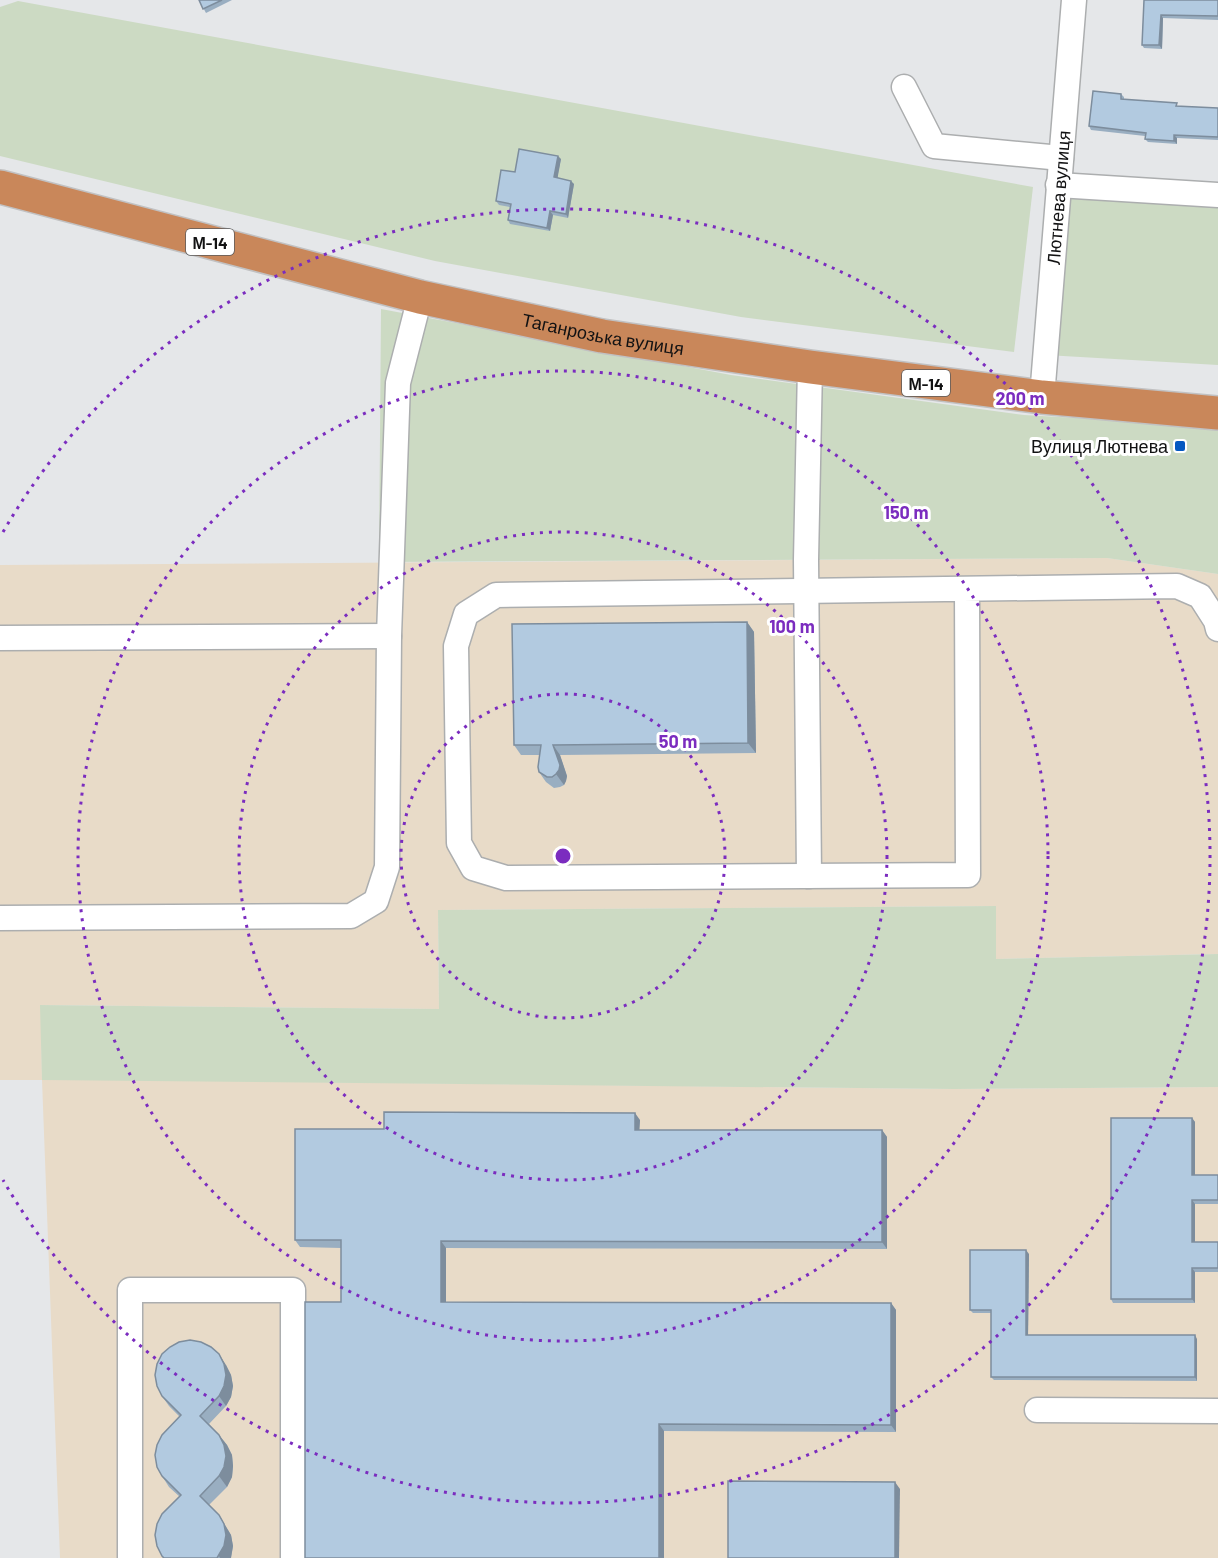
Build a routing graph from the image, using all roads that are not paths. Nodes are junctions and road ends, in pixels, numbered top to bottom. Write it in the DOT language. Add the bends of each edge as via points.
graph roads {
  1 [pos="1074,0"];
  2 [pos="903,87"];
  3 [pos="1061,158"];
  4 [pos="1058,185"];
  5 [pos="0,187"];
  6 [pos="1218,195"];
  7 [pos="420,297"];
  8 [pos="810,367"];
  9 [pos="1042,397"];
  10 [pos="1218,413"];
  11 [pos="967,589"];
  12 [pos="806,591"];
  13 [pos="1218,629"];
  14 [pos="389,636"];
  15 [pos="0,638"];
  16 [pos="809,876"];
  17 [pos="0,918"];
  18 [pos="1037,1410"];
  19 [pos="1218,1411"];
  20 [pos="130,1558"];
  21 [pos="293,1558"];
  1 -- 3 [label="street, Лютнева вулиця"];
  2 -- 3 [label="street" via="934,146"];
  3 -- 4 [label="street, Лютнева вулиця"];
  4 -- 6 [label="street"];
  4 -- 9 [label="street, Лютнева вулиця"];
  5 -- 7 [label="highway, Таганрозька вулиця / М-14"];
  7 -- 8 [label="highway, Таганрозька вулиця / М-14" via="602,336"];
  7 -- 14 [label="street" via="398,383"];
  8 -- 9 [label="highway, Таганрозька вулиця / М-14"];
  8 -- 12 [label="street"];
  9 -- 10 [label="highway, Таганрозька вулиця / М-14"];
  11 -- 12 [label="street"];
  11 -- 13 [label="street" via="1177,586 1200,596"];
  11 -- 16 [label="street" via="968,875"];
  12 -- 16 [label="street"];
  12 -- 16 [label="street" via="496,595 466,614 456,646 459,843 473,868 506,878"];
  14 -- 15 [label="street"];
  14 -- 17 [label="street" via="387,867 376,901 351,916"];
  18 -- 19 [label="street"];
  20 -- 21 [label="street" via="130,1290 293,1290"];
}
